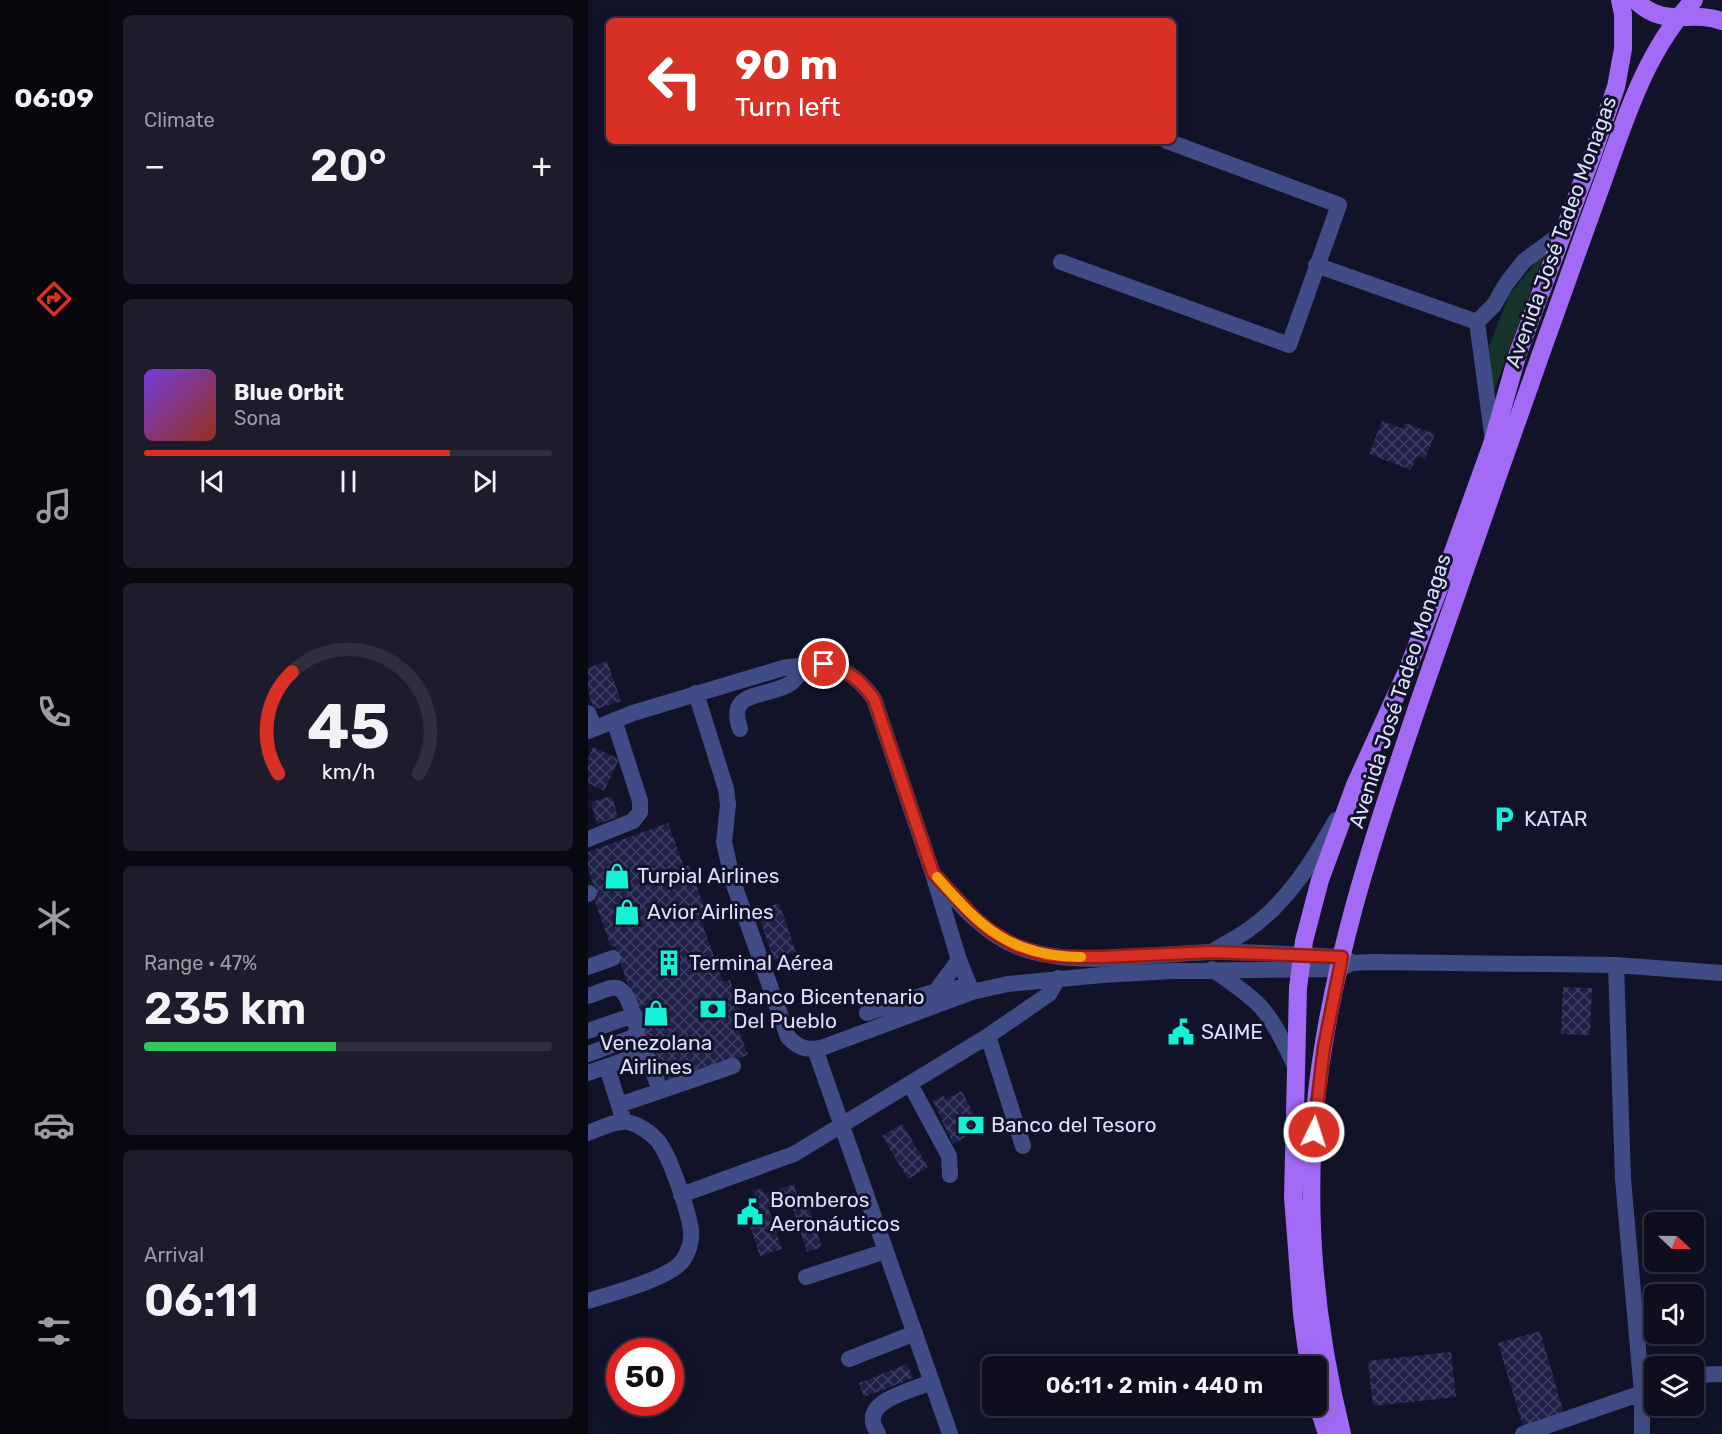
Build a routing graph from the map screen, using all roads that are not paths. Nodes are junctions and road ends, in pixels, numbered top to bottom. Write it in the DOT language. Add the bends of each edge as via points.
graph roads {
  1 [pos="1620,0"];
  2 [pos="1635,0"];
  3 [pos="1694,0"];
  4 [pos="1675,19"];
  5 [pos="1722,21"];
  6 [pos="1175,144"];
  7 [pos="1562,233"];
  8 [pos="1061,262"];
  9 [pos="1316,265"];
  10 [pos="1477,322"];
  11 [pos="1493,441"];
  12 [pos="806,664"];
  13 [pos="696,693"];
  14 [pos="614,720"];
  15 [pos="590,724"];
  16 [pos="740,729"];
  17 [pos="1355,785"];
  18 [pos="588,839"];
  19 [pos="933,873"];
  20 [pos="1211,952"];
  21 [pos="1101,957"];
  22 [pos="613,958"];
  23 [pos="959,960"];
  24 [pos="1301,962"];
  25 [pos="1344,963"];
  26 [pos="1616,965"];
  27 [pos="588,967"];
  28 [pos="1212,969"];
  29 [pos="1722,973"];
  30 [pos="1102,975"];
  31 [pos="1058,978"];
  32 [pos="971,989"];
  33 [pos="936,991"];
  34 [pos="588,996"];
  35 [pos="867,1013"];
  36 [pos="634,1015"];
  37 [pos="588,1031"];
  38 [pos="988,1036"];
  39 [pos="815,1049"];
  40 [pos="588,1054"];
  41 [pos="733,1066"];
  42 [pos="607,1067"];
  43 [pos="1296,1068"];
  44 [pos="588,1072"];
  45 [pos="910,1084"];
  46 [pos="660,1091"];
  47 [pos="622,1113"];
  48 [pos="842,1124"];
  49 [pos="588,1133"];
  50 [pos="1023,1146"];
  51 [pos="950,1175"];
  52 [pos="681,1194"];
  53 [pos="886,1251"];
  54 [pos="806,1277"];
  55 [pos="588,1301"];
  56 [pos="915,1333"];
  57 [pos="1308,1356"];
  58 [pos="849,1359"];
  59 [pos="1722,1374"];
  60 [pos="1704,1375"];
  61 [pos="932,1382"];
  62 [pos="1644,1391"];
  63 [pos="1642,1393"];
  64 [pos="1321,1416"];
  65 [pos="878,1434"];
  66 [pos="951,1434"];
  67 [pos="1327,1434"];
  68 [pos="1342,1434"];
  69 [pos="1523,1434"];
  70 [pos="1642,1434"];
  1 -- 7 [label="main road, Avenida José Tadeo Monagas" via="1623,49 1616,87"];
  2 -- 4 [label="main road" via="1644,9"];
  3 -- 4 [label="main road, Avenida José Tadeo Monagas"];
  4 -- 5 [label="main road"];
  4 -- 25 [label="main road, Avenida José Tadeo Monagas" via="1636,95 1512,433 1395,771"];
  6 -- 9 [label="street" via="1339,205"];
  7 -- 10 [label="street" via="1524,261 1494,305"];
  7 -- 11 [label="main road, Avenida José Tadeo Monagas" via="1518,353"];
  8 -- 9 [label="street" via="1288,345"];
  9 -- 10 [label="street"];
  10 -- 11 [label="street"];
  11 -- 17 [label="main road, Avenida José Tadeo Monagas" via="1407,671"];
  12 -- 13 [label="street"];
  12 -- 16 [label="street" via="782,688 741,702 735,716"];
  12 -- 19 [label="street" via="824,664 845,671 861,682 874,699"];
  13 -- 14 [label="street"];
  13 -- 39 [label="street" via="726,789 724,842 733,882 788,1037 795,1045"];
  14 -- 15 [label="street"];
  14 -- 18 [label="street" via="640,812 633,821"];
  17 -- 20 [label="street" via="1316,856 1282,901 1249,929"];
  17 -- 24 [label="main road, Avenida José Tadeo Monagas" via="1320,880"];
  19 -- 21 [label="street" via="976,919 1016,946 1045,955"];
  19 -- 23 [label="street"];
  20 -- 21 [label="street"];
  20 -- 24 [label="street"];
  21 -- 30 [label="street"];
  22 -- 27 [label="street"];
  23 -- 32 [label="street"];
  23 -- 33 [label="street"];
  24 -- 25 [label="street"];
  24 -- 28 [label="street"];
  24 -- 43 [label="main road, Avenida José Tadeo Monagas"];
  25 -- 26 [label="street"];
  25 -- 68 [label="main road, Avenida José Tadeo Monagas" via="1324,1047 1315,1112 1311,1193 1318,1307"];
  26 -- 29 [label="street"];
  26 -- 63 [label="street" via="1623,1179"];
  28 -- 30 [label="street"];
  28 -- 43 [label="street" via="1258,1005 1274,1025"];
  30 -- 31 [label="street"];
  31 -- 32 [label="street"];
  31 -- 38 [label="street" via="1049,994"];
  32 -- 33 [label="street"];
  32 -- 39 [label="street"];
  33 -- 35 [label="street"];
  34 -- 36 [label="street" via="620,988"];
  36 -- 37 [label="street"];
  36 -- 40 [label="street" via="637,1033"];
  38 -- 45 [label="street"];
  38 -- 50 [label="street"];
  39 -- 48 [label="street"];
  41 -- 46 [label="street"];
  42 -- 44 [label="street"];
  42 -- 46 [label="street" via="644,1056"];
  42 -- 47 [label="street"];
  43 -- 57 [label="main road, Avenida José Tadeo Monagas" via="1293,1197"];
  45 -- 48 [label="street"];
  45 -- 51 [label="street" via="949,1156"];
  46 -- 47 [label="street"];
  47 -- 49 [label="street"];
  47 -- 52 [label="street" via="656,1139"];
  48 -- 52 [label="street" via="794,1154"];
  48 -- 53 [label="street"];
  52 -- 55 [label="street" via="691,1229 690,1246 683,1262 670,1273"];
  53 -- 54 [label="street"];
  53 -- 56 [label="street"];
  56 -- 58 [label="street"];
  56 -- 61 [label="street"];
  59 -- 60 [label="street"];
  61 -- 65 [label="street" via="883,1402 874,1410"];
  61 -- 66 [label="street"];
  62 -- 63 [label="street"];
  63 -- 69 [label="street"];
  63 -- 70 [label="street"];
  64 -- 67 [label="main road"];
}
